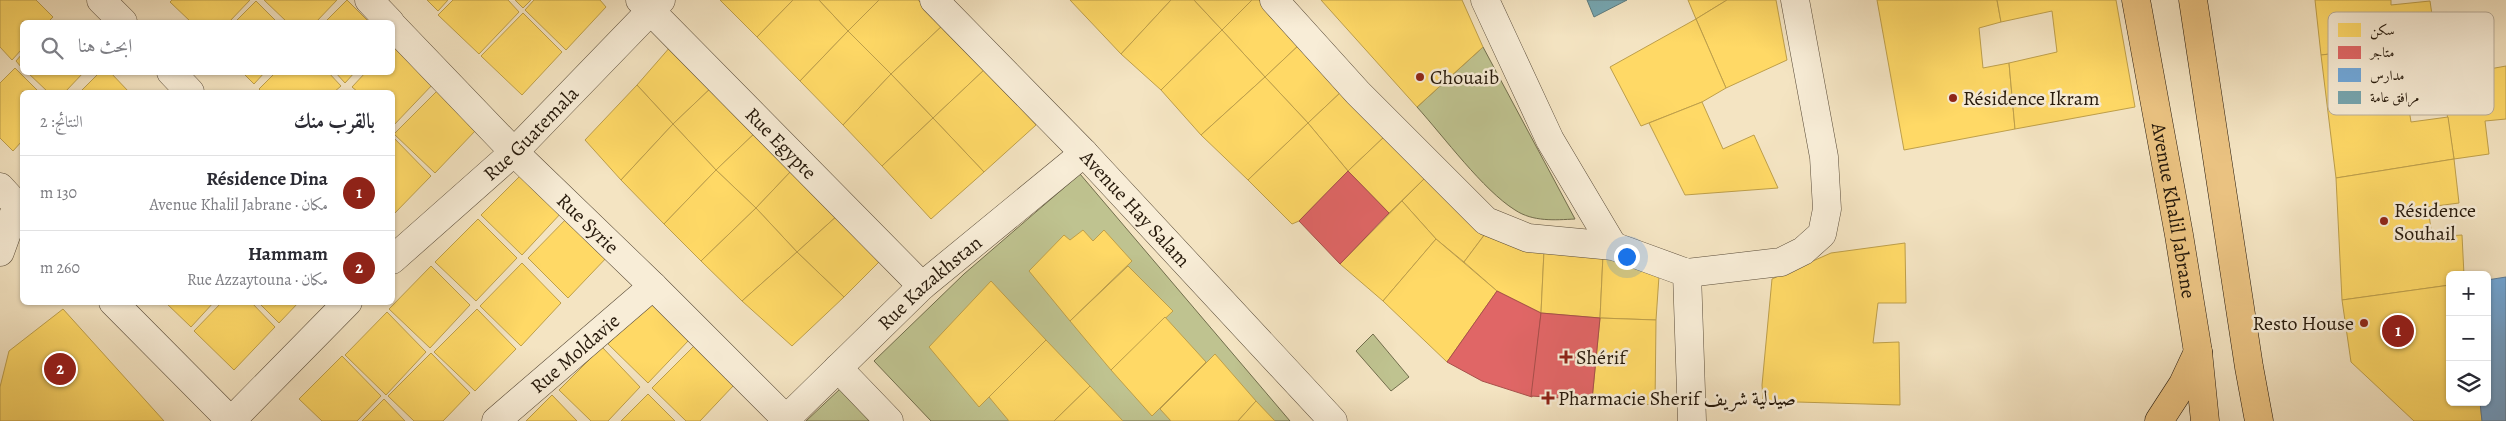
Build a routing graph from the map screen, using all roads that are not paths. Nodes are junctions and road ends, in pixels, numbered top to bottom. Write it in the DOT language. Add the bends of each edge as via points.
graph roads {
  1 [pos="101,0"];
  2 [pos="369,0"];
  3 [pos="934,0"];
  4 [pos="1274,0"];
  5 [pos="1485,0"];
  6 [pos="1795,0"];
  7 [pos="2136,0"];
  8 [pos="2193,0"];
  9 [pos="650,4"];
  10 [pos="121,20"];
  11 [pos="387,20"];
  12 [pos="395,28"];
  13 [pos="174,75"];
  14 [pos="188,90"];
  15 [pos="514,152"];
  16 [pos="1084,153"];
  17 [pos="13,201"];
  18 [pos="1612,246"];
  19 [pos="0,252"];
  20 [pos="395,257"];
  21 [pos="1687,273"];
  22 [pos="653,286"];
  23 [pos="922,286"];
  24 [pos="116,305"];
  25 [pos="345,305"];
  26 [pos="2198,352"];
  27 [pos="838,368"];
  28 [pos="784,420"];
  29 [pos="231,421"];
  30 [pos="496,421"];
  31 [pos="889,421"];
  32 [pos="1333,421"];
  33 [pos="1692,421"];
  34 [pos="2159,421"];
  35 [pos="2205,421"];
  36 [pos="2259,421"];
  1 -- 10 [label="street"];
  2 -- 11 [label="street, Rue Syrie"];
  3 -- 16 [label="street, Avenue Hay Salam"];
  4 -- 18 [label="street" via="1358,93 1486,221 1528,238"];
  5 -- 18 [label="street" via="1550,140"];
  6 -- 21 [label="street" via="1824,157 1827,209 1822,234 1803,251 1782,262"];
  7 -- 26 [label="main road, Avenue Khalil Jabrane"];
  8 -- 36 [label="main road" via="2248,367"];
  9 -- 15 [label="street, Rue Guatemala"];
  9 -- 23 [label="street, Rue Egypte"];
  12 -- 15 [label="street, Rue Syrie"];
  13 -- 14 [label="street"];
  15 -- 20 [label="street, Rue Guatemala"];
  15 -- 22 [label="street, Rue Syrie"];
  16 -- 23 [label="street, Rue Kazakhstan"];
  16 -- 32 [label="street, Avenue Hay Salam"];
  17 -- 19 [label="street"];
  18 -- 21 [label="street"];
  21 -- 33 [label="street"];
  22 -- 28 [label="street, Rue Syrie"];
  22 -- 30 [label="street, Rue Moldavie"];
  23 -- 27 [label="street, Rue Kazakhstan"];
  24 -- 29 [label="street"];
  25 -- 29 [label="street"];
  26 -- 34 [label="main road"];
  26 -- 35 [label="main road, Avenue Khalil Jabrane"];
  27 -- 28 [label="street, Rue Kazakhstan"];
  27 -- 31 [label="street"];
}
